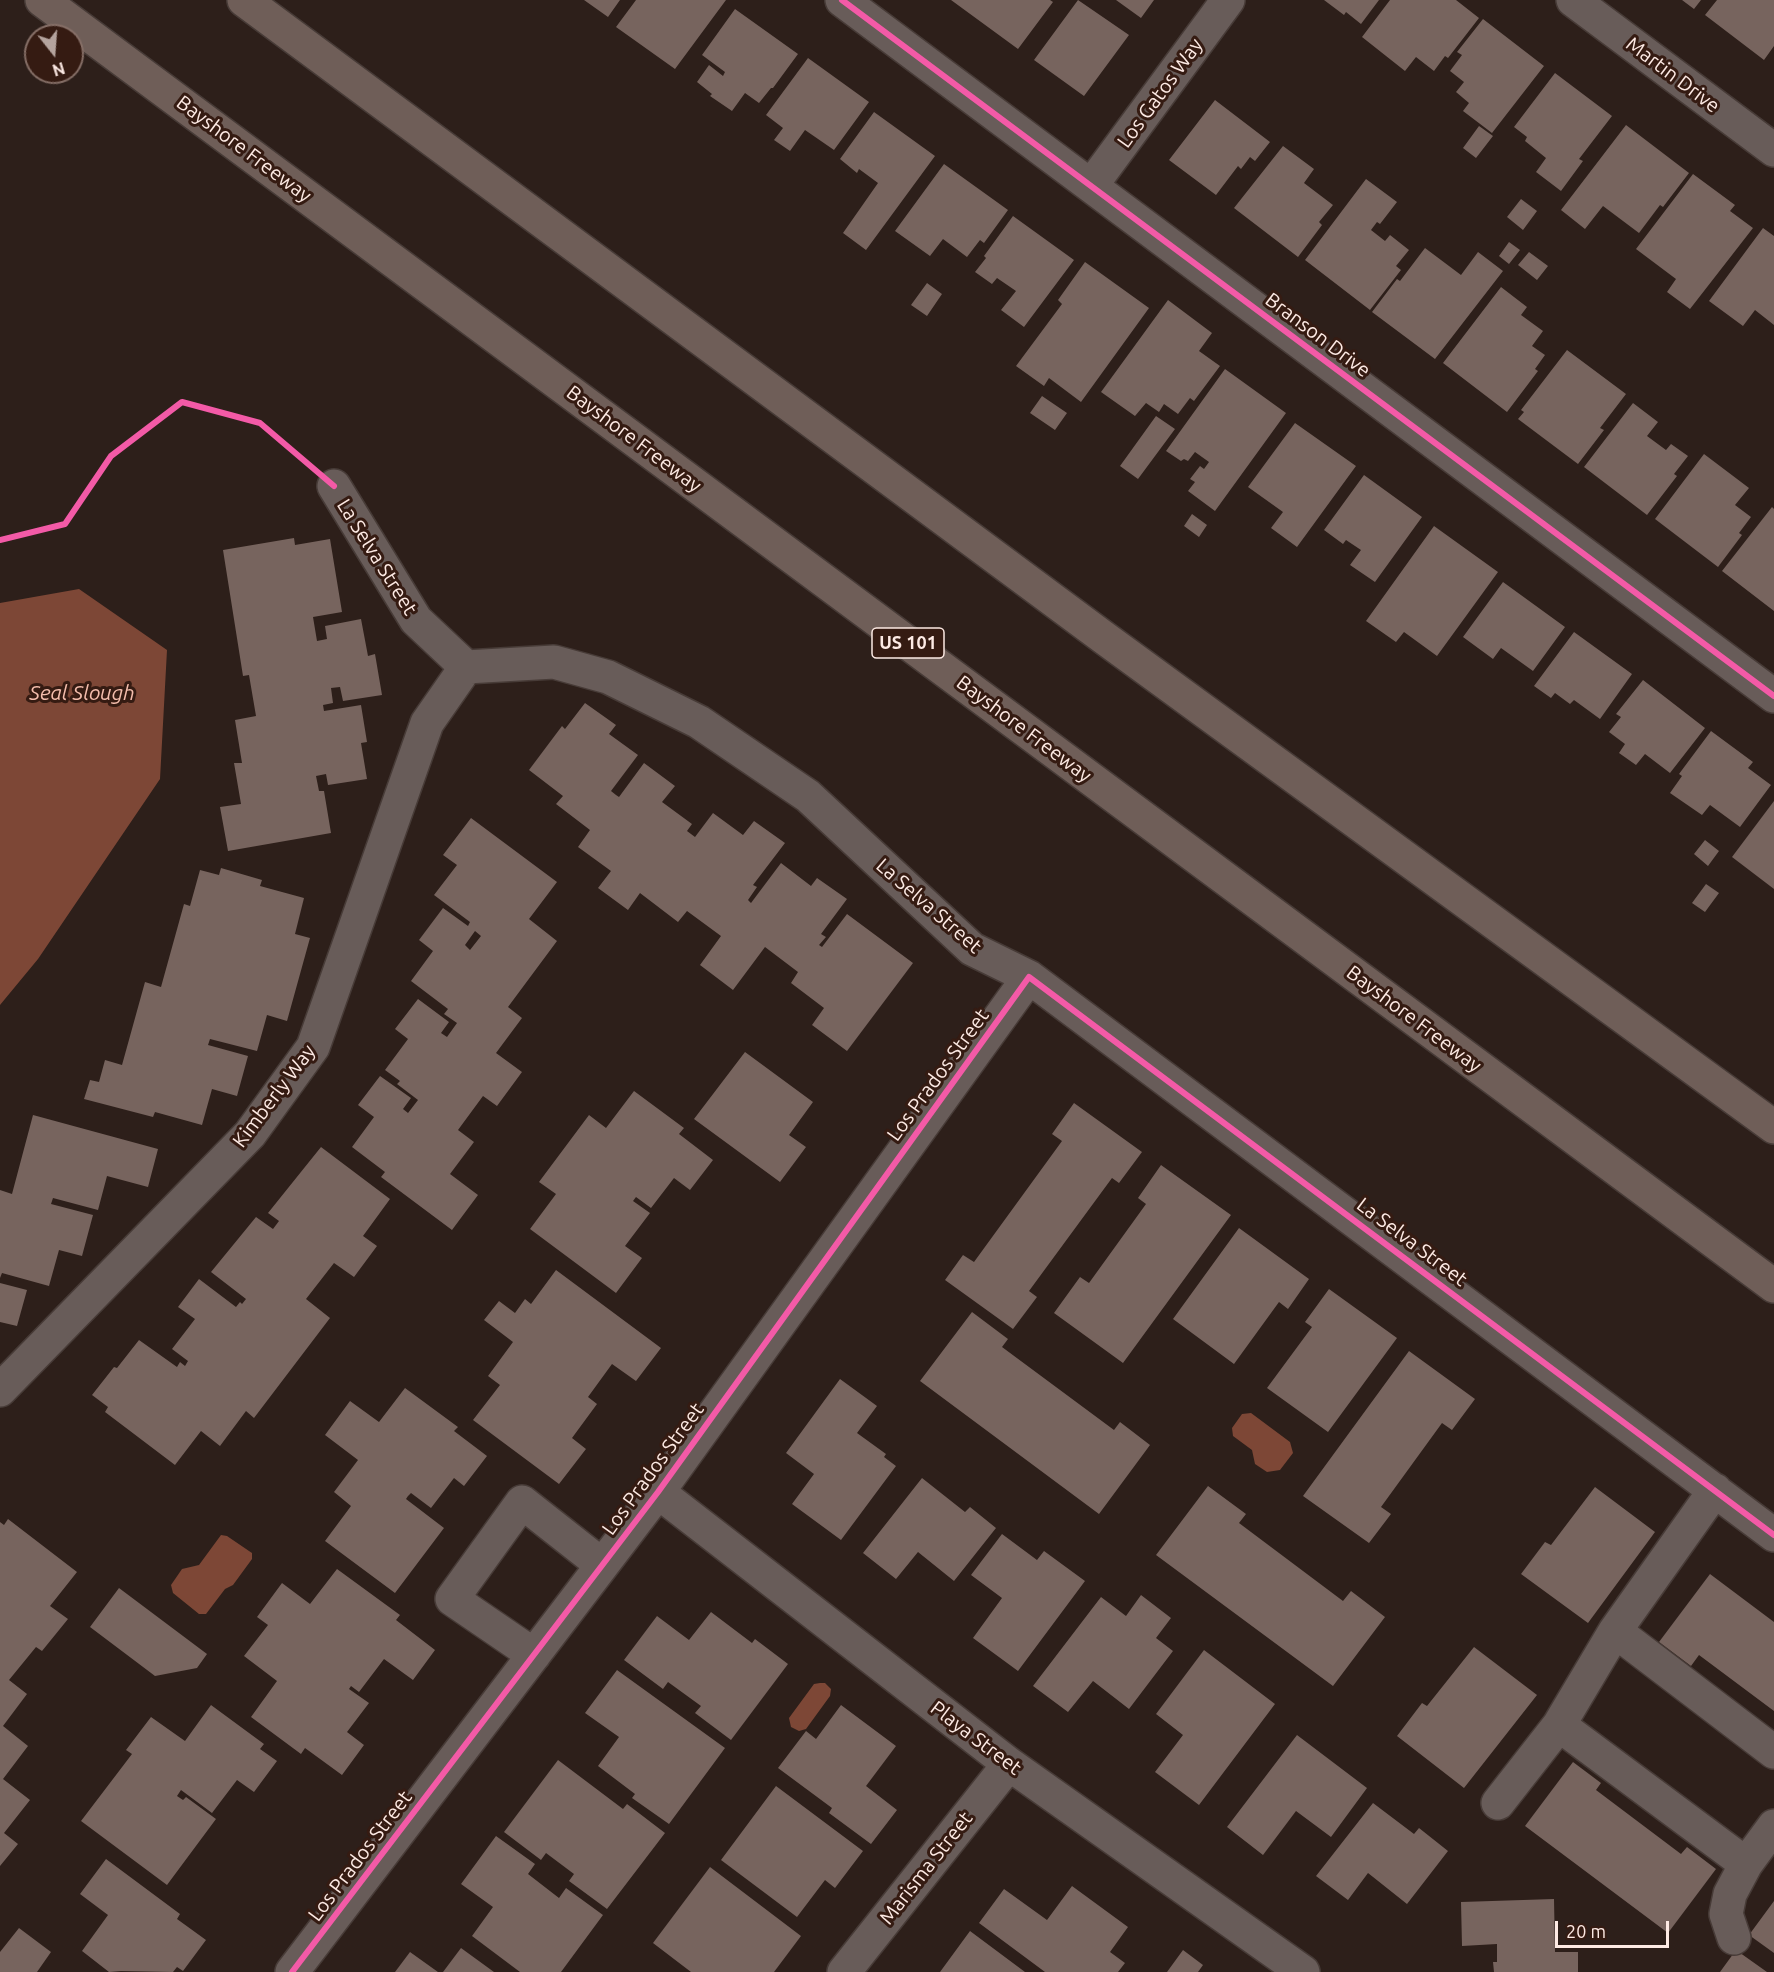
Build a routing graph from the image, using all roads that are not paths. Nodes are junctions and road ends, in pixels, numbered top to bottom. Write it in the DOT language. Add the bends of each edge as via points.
graph roads {
  1 [pos="42,0"];
  2 [pos="244,0"];
  3 [pos="842,0"];
  4 [pos="1228,0"];
  5 [pos="1573,0"];
  6 [pos="1774,150"];
  7 [pos="1091,186"];
  8 [pos="334,486"];
  9 [pos="466,667"];
  10 [pos="1774,696"];
  11 [pos="1029,977"];
  12 [pos="1774,1127"];
  13 [pos="1774,1286"];
  14 [pos="0,1390"];
  15 [pos="1715,1490"];
  16 [pos="658,1492"];
  17 [pos="1774,1534"];
  18 [pos="602,1565"];
  19 [pos="1616,1631"];
  20 [pos="534,1655"];
  21 [pos="1558,1725"];
  22 [pos="1774,1752"];
  23 [pos="1009,1764"];
  24 [pos="1498,1803"];
  25 [pos="1774,1826"];
  26 [pos="1746,1864"];
  27 [pos="1734,1938"];
  28 [pos="292,1972"];
  29 [pos="844,1972"];
  30 [pos="1303,1972"];
  1 -- 13 [label="highway, Bayshore Freeway / US 101"];
  2 -- 12 [label="highway" via="1102,637"];
  3 -- 7 [label="street, Branson Drive"];
  4 -- 7 [label="street, Los Gatos Way"];
  5 -- 6 [label="street, Martin Drive"];
  7 -- 10 [label="street, Branson Drive"];
  8 -- 9 [label="street, La Selva Street" via="416,620"];
  9 -- 11 [label="street, La Selva Street" via="554,662 608,677 699,722 808,796 972,949"];
  9 -- 14 [label="street, Kimberly Way" via="427,723 313,1047 250,1134"];
  11 -- 15 [label="street, La Selva Street"];
  11 -- 16 [label="street, Los Prados Street"];
  15 -- 17 [label="street, La Selva Street"];
  15 -- 19 [label="street"];
  16 -- 18 [label="street, Los Prados Street"];
  16 -- 23 [label="street, Playa Street"];
  18 -- 20 [label="street, Los Prados Street"];
  18 -- 20 [label="street" via="522,1502 452,1599"];
  19 -- 21 [label="street"];
  19 -- 22 [label="street"];
  20 -- 28 [label="street, Los Prados Street"];
  21 -- 24 [label="street"];
  21 -- 26 [label="street"];
  23 -- 29 [label="street, Marisma Street"];
  23 -- 30 [label="street, Playa Street"];
  25 -- 26 [label="street"];
  26 -- 27 [label="street" via="1730,1894 1726,1914"];
}
